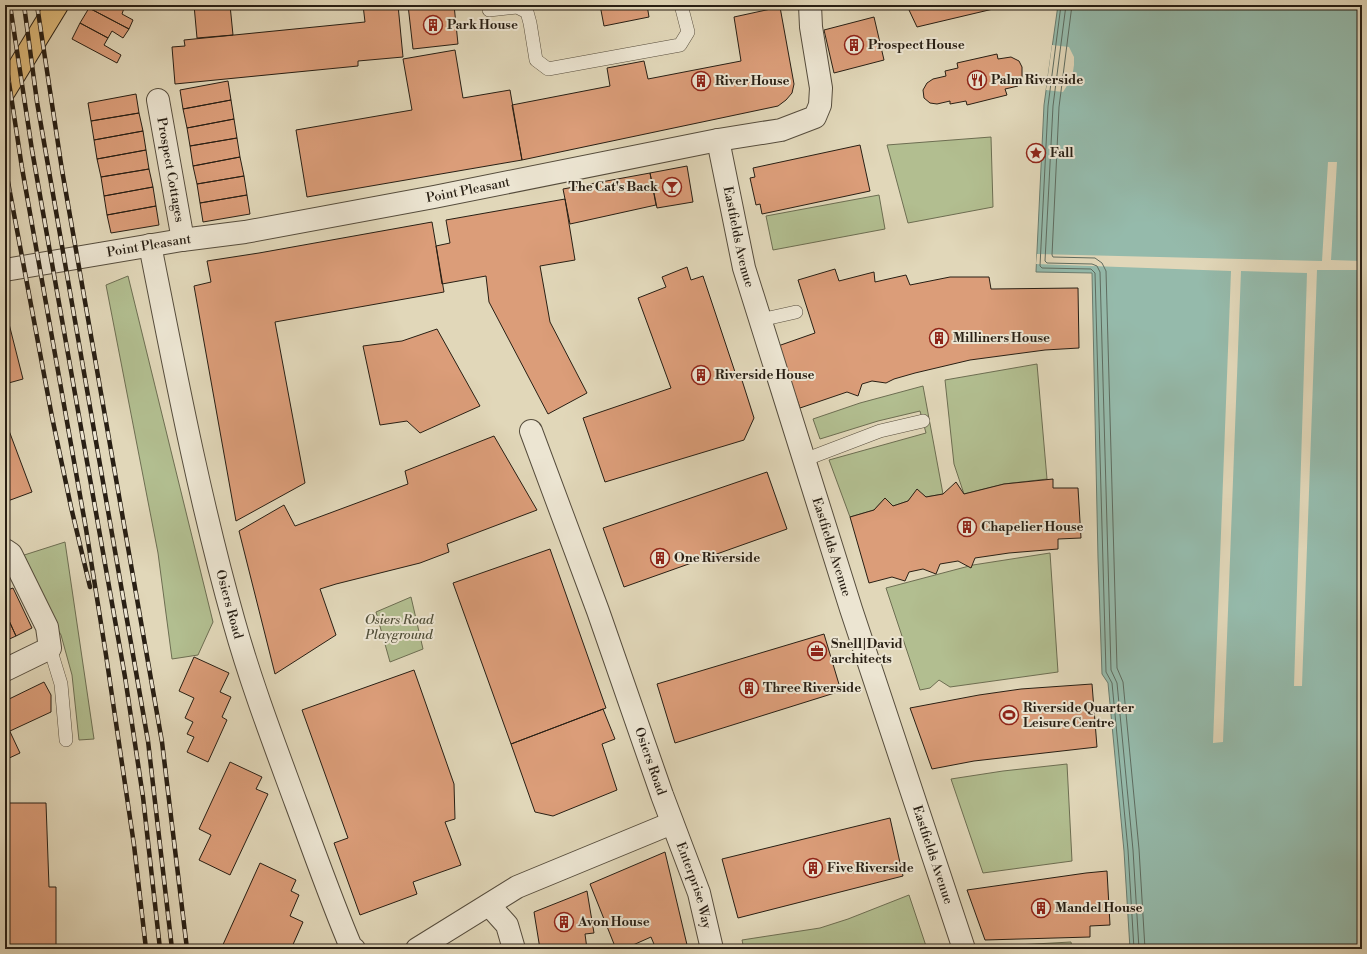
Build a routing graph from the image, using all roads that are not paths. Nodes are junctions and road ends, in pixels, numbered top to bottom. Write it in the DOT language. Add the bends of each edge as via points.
graph roads {
  1 [pos="57,5"];
  2 [pos="489,5"];
  3 [pos="682,5"];
  4 [pos="810,5"];
  5 [pos="5,90"];
  6 [pos="158,100"];
  7 [pos="718,140"];
  8 [pos="182,240"];
  9 [pos="150,245"];
  10 [pos="5,270"];
  11 [pos="796,312"];
  12 [pos="760,320"];
  13 [pos="923,421"];
  14 [pos="531,431"];
  15 [pos="804,460"];
  16 [pos="5,550"];
  17 [pos="50,648"];
  18 [pos="5,670"];
  19 [pos="66,740"];
  20 [pos="672,823"];
  21 [pos="489,905"];
  22 [pos="354,949"];
  23 [pos="417,949"];
  24 [pos="514,949"];
  25 [pos="712,949"];
  26 [pos="964,949"];
  1 -- 5 [label="main road"];
  2 -- 3 [label="lane" via="489,10 517,7 527,12 536,60 548,69 680,45 688,32"];
  4 -- 7 [label="street, Point Pleasant" via="810,27 822,88 820,105 815,117 781,130"];
  6 -- 8 [label="street, Prospect Cottages"];
  7 -- 8 [label="street, Point Pleasant" via="253,231"];
  7 -- 12 [label="street, Eastfields Avenue" via="744,268"];
  8 -- 9 [label="street, Point Pleasant"];
  9 -- 10 [label="street, Point Pleasant"];
  9 -- 22 [label="street, Osiers Road" via="186,426 234,622 279,758 336,911"];
  11 -- 12 [label="lane"];
  12 -- 15 [label="street, Eastfields Avenue"];
  13 -- 15 [label="lane" via="880,431"];
  14 -- 20 [label="street, Osiers Road" via="598,611"];
  15 -- 26 [label="street, Eastfields Avenue"];
  16 -- 17 [label="street" via="11,554 47,627"];
  17 -- 18 [label="street"];
  17 -- 19 [label="lane" via="61,684"];
  20 -- 21 [label="street" via="517,887"];
  20 -- 25 [label="street, Enterprise Way" via="699,893"];
  21 -- 23 [label="street"];
  21 -- 24 [label="street" via="507,925"];
}
